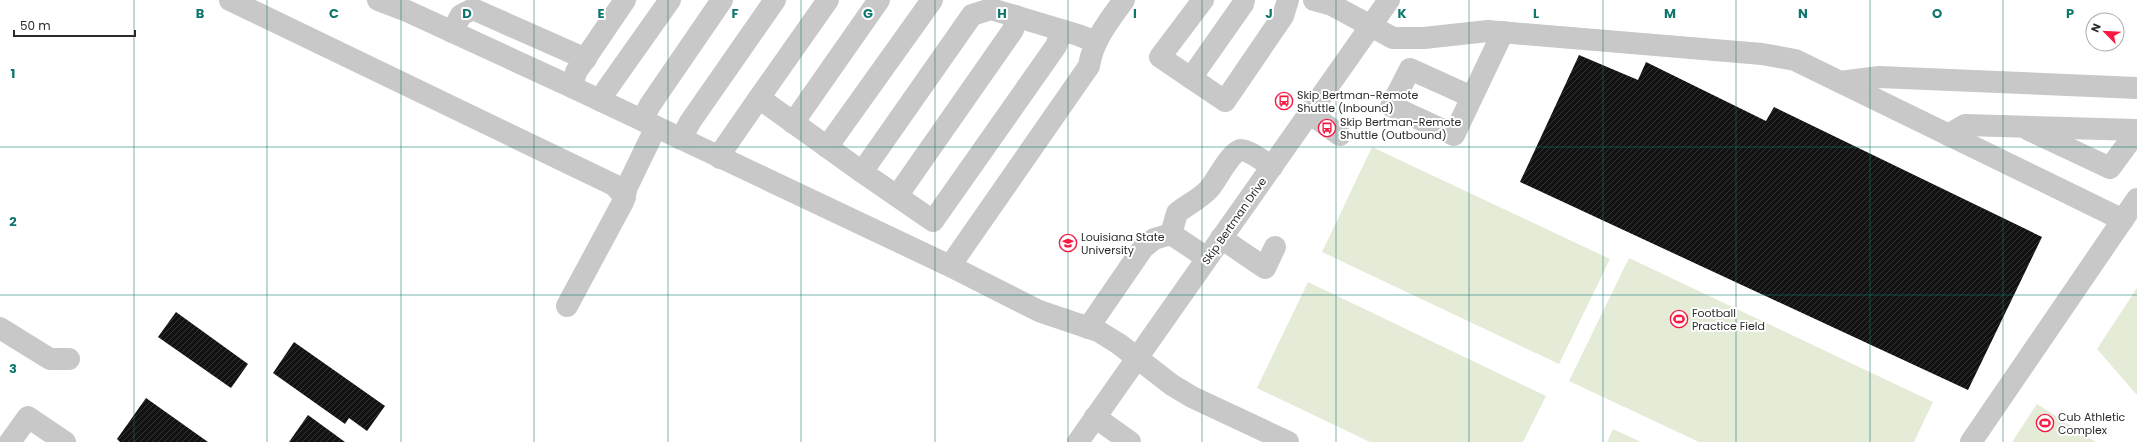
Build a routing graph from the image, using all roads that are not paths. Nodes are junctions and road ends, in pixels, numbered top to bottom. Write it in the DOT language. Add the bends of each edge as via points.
graph roads {
  1 [pos="230,0"];
  2 [pos="378,0"];
  3 [pos="625,0"];
  4 [pos="670,0"];
  5 [pos="722,0"];
  6 [pos="775,0"];
  7 [pos="828,0"];
  8 [pos="879,0"];
  9 [pos="932,0"];
  10 [pos="1124,0"];
  11 [pos="1203,0"];
  12 [pos="1244,0"];
  13 [pos="1288,0"];
  14 [pos="1314,0"];
  15 [pos="1389,0"];
  16 [pos="410,6"];
  17 [pos="1016,16"];
  18 [pos="1372,25"];
  19 [pos="1062,30"];
  20 [pos="452,32"];
  21 [pos="1503,32"];
  22 [pos="1096,42"];
  23 [pos="586,58"];
  24 [pos="1191,78"];
  25 [pos="1840,82"];
  26 [pos="572,87"];
  27 [pos="2137,88"];
  28 [pos="1472,96"];
  29 [pos="759,98"];
  30 [pos="602,101"];
  31 [pos="1309,113"];
  32 [pos="794,123"];
  33 [pos="649,124"];
  34 [pos="2023,127"];
  35 [pos="2137,130"];
  36 [pos="1340,135"];
  37 [pos="1948,135"];
  38 [pos="681,139"];
  39 [pos="827,147"];
  40 [pos="720,158"];
  41 [pos="1272,167"];
  42 [pos="862,172"];
  43 [pos="626,192"];
  44 [pos="897,196"];
  45 [pos="2137,199"];
  46 [pos="2123,220"];
  47 [pos="1171,234"];
  48 [pos="1221,238"];
  49 [pos="1275,247"];
  50 [pos="1207,258"];
  51 [pos="950,266"];
  52 [pos="567,306"];
  53 [pos="0,328"];
  54 [pos="1088,328"];
  55 [pos="69,359"];
  56 [pos="1136,359"];
  57 [pos="1095,417"];
  58 [pos="10,442"];
  59 [pos="65,442"];
  60 [pos="1078,442"];
  61 [pos="1130,442"];
  62 [pos="1288,442"];
  63 [pos="1971,442"];
  1 -- 43 [label="street"];
  2 -- 16 [label="street"];
  3 -- 23 [label="street"];
  4 -- 30 [label="street" via="607,89"];
  5 -- 33 [label="street" via="650,104"];
  6 -- 38 [label="street" via="690,122"];
  7 -- 29 [label="street"];
  8 -- 32 [label="street"];
  9 -- 39 [label="street"];
  10 -- 22 [label="street"];
  11 -- 24 [label="street" via="1160,57"];
  12 -- 24 [label="street"];
  13 -- 24 [label="street" via="1283,16 1226,101"];
  14 -- 18 [label="street" via="1332,5"];
  15 -- 18 [label="street, Skip Bertman Drive"];
  16 -- 20 [label="street"];
  17 -- 19 [label="street"];
  17 -- 42 [label="street" via="991,9 972,16"];
  17 -- 44 [label="street" via="1013,30"];
  18 -- 21 [label="street" via="1393,38"];
  18 -- 31 [label="street, Skip Bertman Drive"];
  19 -- 22 [label="street"];
  19 -- 44 [label="street" via="1056,46 933,221"];
  20 -- 23 [label="street" via="461,15 473,9"];
  20 -- 26 [label="street"];
  21 -- 25 [label="street" via="1762,54 1795,60"];
  21 -- 28 [label="street"];
  22 -- 51 [label="street" via="1089,66"];
  23 -- 26 [label="street" via="576,72"];
  25 -- 27 [label="street" via="1879,77"];
  25 -- 37 [label="street"];
  26 -- 30 [label="street"];
  29 -- 32 [label="street"];
  29 -- 40 [label="street" via="725,146"];
  30 -- 33 [label="street"];
  31 -- 36 [label="street"];
  31 -- 41 [label="street, Skip Bertman Drive"];
  32 -- 39 [label="street"];
  33 -- 38 [label="street"];
  33 -- 43 [label="street" via="646,147"];
  34 -- 35 [label="street"];
  34 -- 35 [label="street" via="2110,168"];
  34 -- 37 [label="street" via="1965,125"];
  37 -- 46 [label="street"];
  38 -- 40 [label="street"];
  39 -- 42 [label="street"];
  40 -- 51 [label="street"];
  41 -- 47 [label="street" via="1244,150 1239,150 1210,188 1177,213"];
  41 -- 48 [label="street, Skip Bertman Drive"];
  42 -- 44 [label="street"];
  43 -- 52 [label="street"];
  45 -- 46 [label="street"];
  46 -- 63 [label="street"];
  47 -- 50 [label="street"];
  47 -- 54 [label="street" via="1154,239 1142,248"];
  48 -- 49 [label="street" via="1265,268"];
  48 -- 50 [label="street, Skip Bertman Drive"];
  50 -- 56 [label="street, Skip Bertman Drive"];
  51 -- 54 [label="street" via="1039,311"];
  53 -- 55 [label="street" via="50,359"];
  54 -- 56 [label="street" via="1119,344"];
  56 -- 57 [label="street, Skip Bertman Drive"];
  56 -- 62 [label="street" via="1192,397"];
  57 -- 60 [label="street, Skip Bertman Drive"];
  57 -- 61 [label="street"];
  58 -- 59 [label="street" via="28,417"];
}
